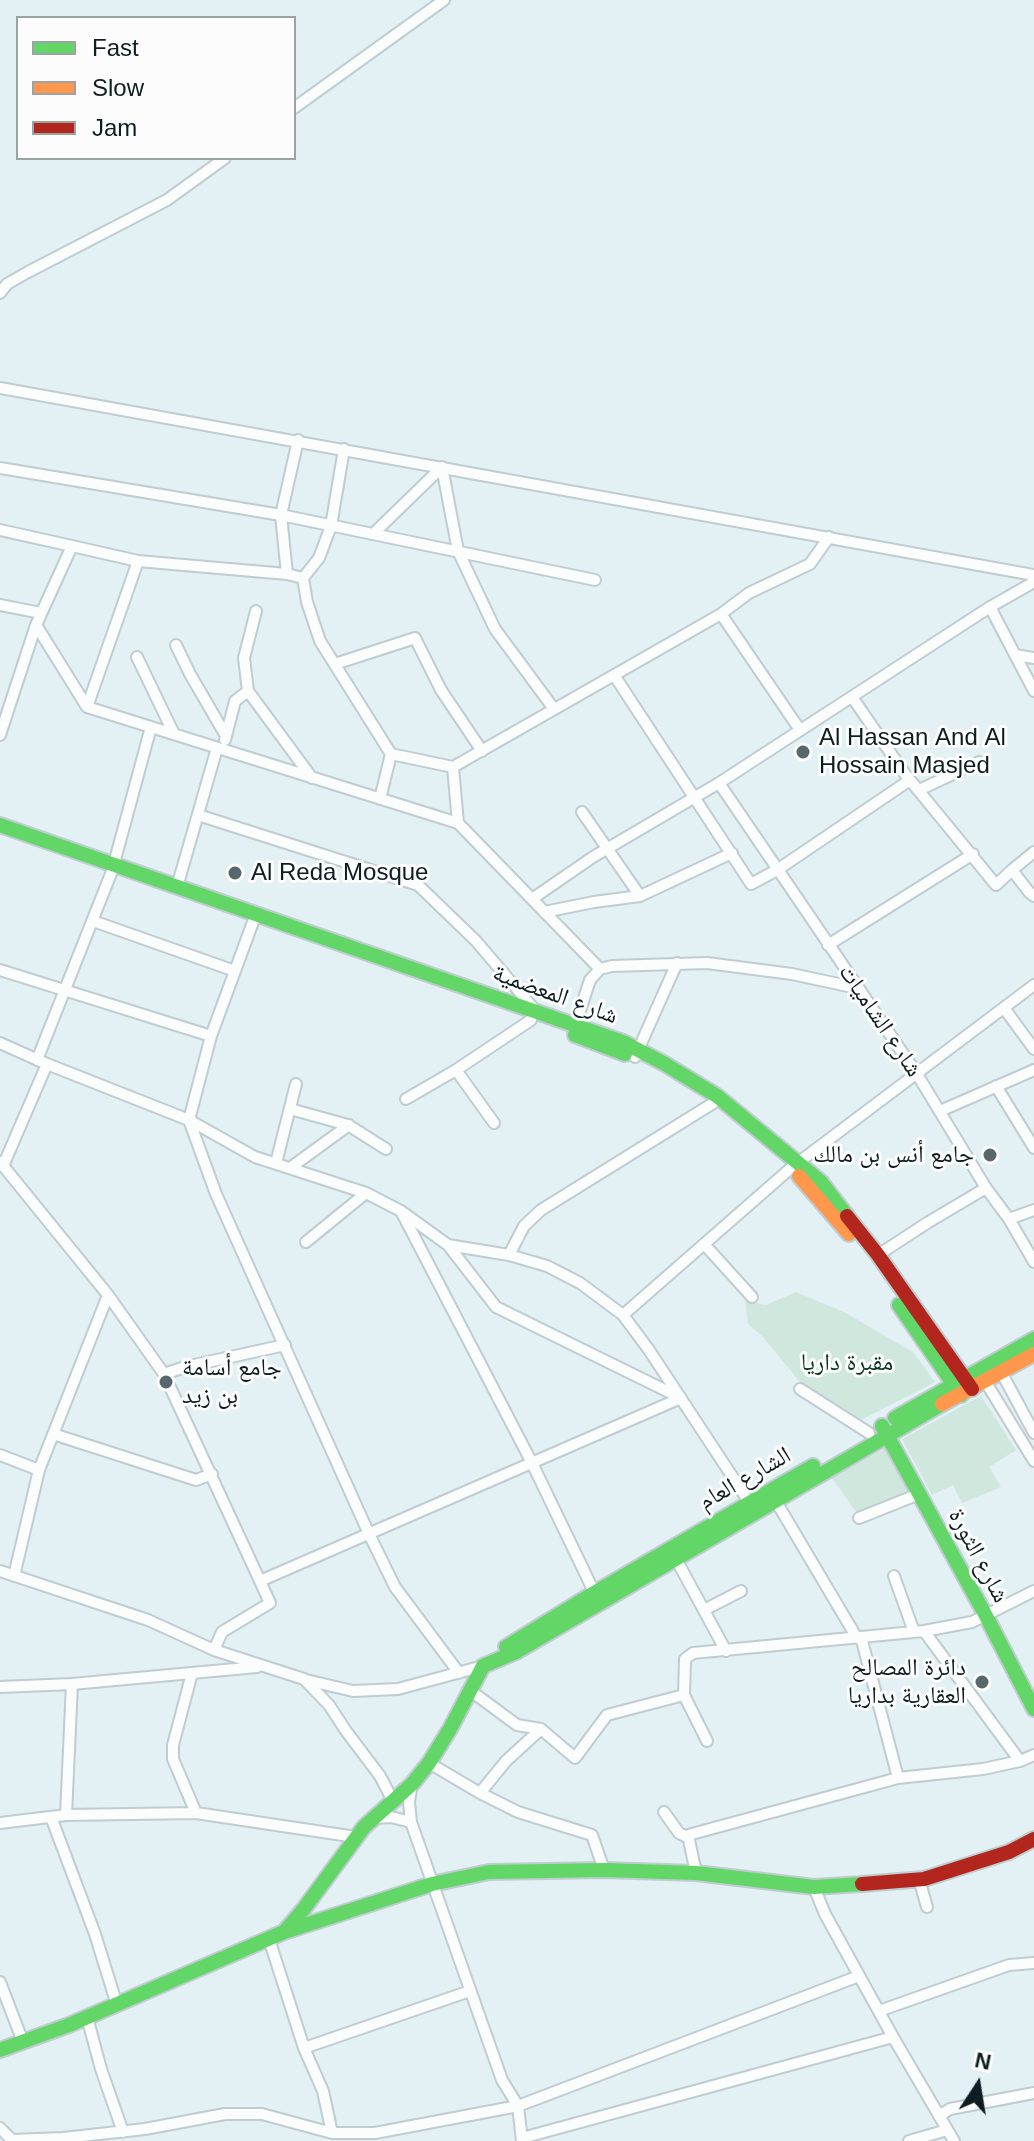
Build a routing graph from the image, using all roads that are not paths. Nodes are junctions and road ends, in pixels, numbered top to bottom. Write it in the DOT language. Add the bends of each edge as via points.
graph roads {
  1 [pos="444,0"];
  2 [pos="296,107"];
  3 [pos="222,160"];
  4 [pos="0,293"];
  5 [pos="0,388"];
  6 [pos="298,440"];
  7 [pos="344,449"];
  8 [pos="442,467"];
  9 [pos="0,468"];
  10 [pos="281,515"];
  11 [pos="331,526"];
  12 [pos="0,530"];
  13 [pos="373,534"];
  14 [pos="829,537"];
  15 [pos="72,546"];
  16 [pos="458,551"];
  17 [pos="138,561"];
  18 [pos="287,574"];
  19 [pos="1034,575"];
  20 [pos="303,578"];
  21 [pos="595,580"];
  22 [pos="1034,582"];
  23 [pos="0,605"];
  24 [pos="990,607"];
  25 [pos="256,611"];
  26 [pos="41,613"];
  27 [pos="721,614"];
  28 [pos="36,625"];
  29 [pos="176,645"];
  30 [pos="1015,655"];
  31 [pos="137,657"];
  32 [pos="1034,658"];
  33 [pos="335,664"];
  34 [pos="614,675"];
  35 [pos="248,691"];
  36 [pos="1034,691"];
  37 [pos="852,697"];
  38 [pos="87,707"];
  39 [pos="554,709"];
  40 [pos="151,727"];
  41 [pos="800,730"];
  42 [pos="174,734"];
  43 [pos="0,735"];
  44 [pos="226,736"];
  45 [pos="220,748"];
  46 [pos="482,751"];
  47 [pos="391,754"];
  48 [pos="979,762"];
  49 [pos="453,767"];
  50 [pos="312,778"];
  51 [pos="910,780"];
  52 [pos="719,783"];
  53 [pos="919,790"];
  54 [pos="695,797"];
  55 [pos="380,799"];
  56 [pos="582,812"];
  57 [pos="198,815"];
  58 [pos="458,823"];
  59 [pos="0,825"];
  60 [pos="0,834"];
  61 [pos="607,849"];
  62 [pos="1034,852"];
  63 [pos="732,853"];
  64 [pos="973,854"];
  65 [pos="113,868"];
  66 [pos="777,870"];
  67 [pos="1012,870"];
  68 [pos="177,887"];
  69 [pos="640,896"];
  70 [pos="1034,896"];
  71 [pos="532,899"];
  72 [pos="544,912"];
  73 [pos="255,917"];
  74 [pos="93,921"];
  75 [pos="828,945"];
  76 [pos="677,963"];
  77 [pos="600,969"];
  78 [pos="0,970"];
  79 [pos="235,971"];
  80 [pos="1034,985"];
  81 [pos="857,988"];
  82 [pos="65,991"];
  83 [pos="1004,1008"];
  84 [pos="533,1015"];
  85 [pos="573,1029"];
  86 [pos="211,1036"];
  87 [pos="0,1043"];
  88 [pos="1034,1049"];
  89 [pos="636,1054"];
  90 [pos="42,1062"];
  91 [pos="456,1070"];
  92 [pos="1034,1070"];
  93 [pos="917,1074"];
  94 [pos="296,1084"];
  95 [pos="996,1086"];
  96 [pos="406,1099"];
  97 [pos="715,1102"];
  98 [pos="290,1109"];
  99 [pos="940,1111"];
  100 [pos="189,1120"];
  101 [pos="494,1123"];
  102 [pos="349,1125"];
  103 [pos="1034,1148"];
  104 [pos="386,1149"];
  105 [pos="276,1163"];
  106 [pos="1,1164"];
  107 [pos="794,1166"];
  108 [pos="290,1168"];
  109 [pos="10,1176"];
  110 [pos="0,1183"];
  111 [pos="986,1188"];
  112 [pos="366,1193"];
  113 [pos="1034,1210"];
  114 [pos="401,1211"];
  115 [pos="1009,1219"];
  116 [pos="306,1242"];
  117 [pos="704,1244"];
  118 [pos="448,1245"];
  119 [pos="509,1255"];
  120 [pos="878,1255"];
  121 [pos="1034,1262"];
  122 [pos="108,1295"];
  123 [pos="752,1297"];
  124 [pos="623,1315"];
  125 [pos="1034,1339"];
  126 [pos="285,1345"];
  127 [pos="1034,1354"];
  128 [pos="999,1367"];
  129 [pos="164,1374"];
  130 [pos="969,1384"];
  131 [pos="800,1389"];
  132 [pos="1010,1389"];
  133 [pos="994,1396"];
  134 [pos="681,1398"];
  135 [pos="879,1431"];
  136 [pos="1034,1433"];
  137 [pos="53,1434"];
  138 [pos="0,1455"];
  139 [pos="1034,1461"];
  140 [pos="532,1463"];
  141 [pos="39,1470"];
  142 [pos="212,1474"];
  143 [pos="919,1494"];
  144 [pos="772,1496"];
  145 [pos="752,1507"];
  146 [pos="859,1518"];
  147 [pos="369,1534"];
  148 [pos="676,1559"];
  149 [pos="0,1571"];
  150 [pos="14,1576"];
  151 [pos="894,1576"];
  152 [pos="260,1581"];
  153 [pos="741,1591"];
  154 [pos="1034,1591"];
  155 [pos="597,1598"];
  156 [pos="704,1610"];
  157 [pos="986,1616"];
  158 [pos="919,1632"];
  159 [pos="859,1638"];
  160 [pos="214,1650"];
  161 [pos="726,1651"];
  162 [pos="263,1666"];
  163 [pos="483,1666"];
  164 [pos="192,1673"];
  165 [pos="459,1673"];
  166 [pos="304,1679"];
  167 [pos="72,1684"];
  168 [pos="0,1687"];
  169 [pos="471,1691"];
  170 [pos="684,1695"];
  171 [pos="1034,1709"];
  172 [pos="541,1729"];
  173 [pos="707,1741"];
  174 [pos="1034,1755"];
  175 [pos="1020,1761"];
  176 [pos="429,1763"];
  177 [pos="898,1778"];
  178 [pos="412,1784"];
  179 [pos="480,1793"];
  180 [pos="393,1801"];
  181 [pos="664,1812"];
  182 [pos="196,1813"];
  183 [pos="66,1815"];
  184 [pos="51,1817"];
  185 [pos="373,1818"];
  186 [pos="411,1822"];
  187 [pos="0,1823"];
  188 [pos="356,1837"];
  189 [pos="689,1838"];
  190 [pos="1034,1839"];
  191 [pos="604,1870"];
  192 [pos="696,1873"];
  193 [pos="919,1879"];
  194 [pos="432,1884"];
  195 [pos="814,1887"];
  196 [pos="927,1907"];
  197 [pos="284,1932"];
  198 [pos="269,1939"];
  199 [pos="1034,1963"];
  200 [pos="859,1976"];
  201 [pos="0,1982"];
  202 [pos="470,1991"];
  203 [pos="117,2005"];
  204 [pos="879,2011"];
  205 [pos="87,2017"];
  206 [pos="893,2037"];
  207 [pos="23,2042"];
  208 [pos="304,2048"];
  209 [pos="0,2050"];
  210 [pos="1034,2093"];
  211 [pos="518,2106"];
  212 [pos="939,2116"];
  213 [pos="0,2128"];
  214 [pos="947,2130"];
  215 [pos="123,2132"];
  216 [pos="332,2133"];
  217 [pos="12,2140"];
  218 [pos="522,2140"];
  219 [pos="909,2141"];
  220 [pos="954,2141"];
  1 -- 2 [label="street"];
  3 -- 4 [label="street" via="167,200 28,272"];
  5 -- 6 [label="street"];
  6 -- 7 [label="street"];
  6 -- 10 [label="street"];
  7 -- 8 [label="street"];
  7 -- 11 [label="street"];
  8 -- 13 [label="street"];
  8 -- 14 [label="street"];
  8 -- 16 [label="street"];
  9 -- 10 [label="street"];
  10 -- 11 [label="street"];
  10 -- 18 [label="street"];
  11 -- 13 [label="street"];
  11 -- 20 [label="street" via="319,558"];
  12 -- 15 [label="street"];
  13 -- 16 [label="street"];
  14 -- 19 [label="street"];
  14 -- 27 [label="street" via="810,564 749,593"];
  15 -- 17 [label="street"];
  15 -- 26 [label="street"];
  16 -- 21 [label="street"];
  16 -- 39 [label="street" via="495,629"];
  17 -- 18 [label="street"];
  17 -- 38 [label="street"];
  18 -- 20 [label="street"];
  20 -- 33 [label="street" via="320,641"];
  22 -- 24 [label="street"];
  23 -- 26 [label="street"];
  24 -- 30 [label="street"];
  24 -- 37 [label="street"];
  25 -- 35 [label="street" via="244,658"];
  26 -- 28 [label="street"];
  27 -- 34 [label="street"];
  27 -- 41 [label="street"];
  28 -- 38 [label="street"];
  28 -- 43 [label="street"];
  29 -- 44 [label="street"];
  30 -- 32 [label="street"];
  30 -- 36 [label="street"];
  31 -- 42 [label="street"];
  33 -- 46 [label="street" via="415,638 441,690"];
  33 -- 47 [label="street"];
  34 -- 39 [label="street"];
  34 -- 54 [label="street"];
  35 -- 44 [label="street" via="235,701"];
  35 -- 50 [label="street"];
  37 -- 41 [label="street"];
  37 -- 51 [label="street"];
  38 -- 40 [label="street"];
  39 -- 46 [label="street"];
  40 -- 42 [label="street"];
  40 -- 65 [label="street"];
  41 -- 52 [label="street"];
  42 -- 45 [label="street"];
  44 -- 45 [label="street"];
  45 -- 50 [label="street"];
  45 -- 57 [label="street"];
  46 -- 49 [label="street"];
  47 -- 49 [label="street"];
  47 -- 55 [label="street"];
  48 -- 53 [label="street"];
  49 -- 58 [label="street"];
  50 -- 55 [label="street"];
  51 -- 53 [label="street"];
  51 -- 66 [label="street"];
  52 -- 54 [label="street"];
  52 -- 66 [label="street, شارع الشاميات"];
  53 -- 64 [label="street"];
  54 -- 61 [label="street"];
  54 -- 63 [label="street"];
  55 -- 58 [label="street"];
  56 -- 61 [label="street"];
  57 -- 68 [label="street"];
  57 -- 84 [label="street" via="418,885 476,941"];
  58 -- 71 [label="street"];
  59 -- 65 [label="main road, شارع المعضمية"];
  60 -- 65 [label="main road, شارع المعضمية"];
  61 -- 69 [label="street"];
  61 -- 71 [label="street"];
  62 -- 67 [label="street"];
  63 -- 66 [label="street" via="751,884"];
  63 -- 69 [label="street"];
  64 -- 67 [label="street" via="996,885"];
  64 -- 75 [label="street"];
  65 -- 68 [label="main road, شارع المعضمية"];
  65 -- 73 [label="main road, شارع المعضمية"];
  65 -- 74 [label="street"];
  66 -- 75 [label="street, شارع الشاميات"];
  67 -- 70 [label="street"];
  68 -- 73 [label="main road, شارع المعضمية"];
  69 -- 72 [label="street"];
  71 -- 72 [label="street"];
  72 -- 77 [label="street"];
  73 -- 79 [label="street"];
  73 -- 84 [label="main road, شارع المعضمية"];
  74 -- 79 [label="street"];
  74 -- 82 [label="street"];
  75 -- 81 [label="street, شارع الشاميات"];
  76 -- 77 [label="street"];
  76 -- 81 [label="street" via="751,968"];
  76 -- 89 [label="street"];
  77 -- 85 [label="street" via="590,980"];
  78 -- 82 [label="street"];
  79 -- 86 [label="street"];
  80 -- 83 [label="street"];
  81 -- 93 [label="street, شارع الشاميات"];
  82 -- 86 [label="street"];
  82 -- 90 [label="street"];
  83 -- 88 [label="street"];
  83 -- 93 [label="street"];
  84 -- 85 [label="main road, شارع المعضمية"];
  84 -- 91 [label="street"];
  85 -- 89 [label="main road, شارع المعضمية"];
  86 -- 100 [label="street"];
  87 -- 90 [label="street"];
  89 -- 97 [label="main road, شارع المعضمية"];
  89 -- 107 [label="main road, شارع المعضمية" via="717,1096"];
  90 -- 100 [label="street"];
  90 -- 106 [label="street"];
  91 -- 96 [label="street"];
  91 -- 101 [label="street"];
  92 -- 95 [label="street"];
  93 -- 99 [label="street, شارع الشاميات"];
  93 -- 107 [label="street"];
  94 -- 98 [label="street"];
  95 -- 99 [label="street"];
  95 -- 103 [label="street"];
  97 -- 107 [label="main road, شارع المعضمية"];
  97 -- 119 [label="street" via="541,1210 524,1226"];
  98 -- 102 [label="street"];
  98 -- 105 [label="street"];
  99 -- 111 [label="street, شارع الشاميات"];
  100 -- 105 [label="street"];
  100 -- 126 [label="street" via="216,1194"];
  102 -- 104 [label="street"];
  102 -- 108 [label="street"];
  105 -- 108 [label="street"];
  106 -- 109 [label="street"];
  107 -- 117 [label="street"];
  107 -- 120 [label="main road, شارع المعضمية" via="821,1182"];
  107 -- 130 [label="main road, شارع المعضمية"];
  108 -- 112 [label="street"];
  109 -- 110 [label="street"];
  109 -- 122 [label="street"];
  111 -- 115 [label="street, شارع الشاميات"];
  111 -- 120 [label="street"];
  112 -- 114 [label="street"];
  112 -- 116 [label="street"];
  113 -- 115 [label="street"];
  114 -- 118 [label="street"];
  114 -- 140 [label="street"];
  115 -- 121 [label="street, شارع الشاميات"];
  117 -- 123 [label="street"];
  117 -- 124 [label="street"];
  118 -- 119 [label="street"];
  118 -- 134 [label="street" via="496,1307"];
  119 -- 124 [label="street" via="580,1283"];
  120 -- 130 [label="main road, شارع المعضمية"];
  122 -- 129 [label="street"];
  122 -- 137 [label="street"];
  124 -- 134 [label="street"];
  125 -- 128 [label="main road, الشارع العام"];
  126 -- 129 [label="street"];
  126 -- 147 [label="street"];
  127 -- 128 [label="main road, الشارع العام"];
  128 -- 130 [label="main road, الشارع العام"];
  128 -- 132 [label="street"];
  129 -- 142 [label="street"];
  130 -- 133 [label="street"];
  130 -- 135 [label="main road, الشارع العام"];
  131 -- 135 [label="street"];
  132 -- 133 [label="street"];
  132 -- 136 [label="street"];
  133 -- 139 [label="street"];
  134 -- 140 [label="street"];
  134 -- 145 [label="street"];
  135 -- 143 [label="main road, شارع الثورة"];
  135 -- 144 [label="main road, الشارع العام"];
  137 -- 141 [label="street"];
  137 -- 142 [label="street" via="196,1480"];
  138 -- 141 [label="street"];
  140 -- 147 [label="street"];
  140 -- 155 [label="street"];
  141 -- 150 [label="street"];
  142 -- 152 [label="street"];
  143 -- 146 [label="street"];
  143 -- 157 [label="main road, شارع الثورة"];
  144 -- 145 [label="main road, الشارع العام"];
  144 -- 159 [label="street"];
  145 -- 148 [label="main road"];
  145 -- 155 [label="main road, الشارع العام"];
  147 -- 152 [label="street"];
  147 -- 165 [label="street" via="395,1587"];
  148 -- 155 [label="main road"];
  148 -- 156 [label="street"];
  149 -- 150 [label="street"];
  150 -- 160 [label="street" via="148,1620"];
  151 -- 158 [label="street"];
  152 -- 160 [label="street" via="270,1603 222,1632"];
  153 -- 156 [label="street"];
  154 -- 157 [label="street"];
  155 -- 163 [label="main road, الشارع العام" via="510,1643"];
  156 -- 161 [label="street"];
  157 -- 158 [label="street"];
  157 -- 171 [label="main road, شارع الثورة"];
  158 -- 159 [label="street"];
  158 -- 175 [label="street"];
  159 -- 161 [label="street"];
  159 -- 177 [label="street"];
  160 -- 162 [label="street"];
  161 -- 170 [label="street" via="693,1653 685,1659"];
  162 -- 164 [label="street"];
  162 -- 166 [label="street"];
  163 -- 165 [label="street"];
  163 -- 169 [label="main road"];
  164 -- 167 [label="street"];
  164 -- 182 [label="street" via="173,1759"];
  165 -- 166 [label="street" via="398,1689 353,1691"];
  166 -- 180 [label="street" via="329,1705"];
  167 -- 168 [label="street"];
  167 -- 183 [label="street"];
  169 -- 172 [label="street" via="517,1725"];
  169 -- 176 [label="main road"];
  170 -- 172 [label="street" via="607,1715 575,1758"];
  170 -- 173 [label="street"];
  172 -- 179 [label="street"];
  174 -- 175 [label="street"];
  175 -- 177 [label="street"];
  176 -- 178 [label="main road"];
  176 -- 179 [label="street"];
  177 -- 189 [label="street"];
  178 -- 180 [label="main road"];
  178 -- 186 [label="street"];
  179 -- 191 [label="street" via="518,1812 592,1835"];
  180 -- 185 [label="main road"];
  181 -- 189 [label="street"];
  182 -- 183 [label="street"];
  182 -- 188 [label="street"];
  183 -- 184 [label="street"];
  184 -- 187 [label="street"];
  184 -- 203 [label="street"];
  185 -- 186 [label="street"];
  185 -- 188 [label="main road"];
  186 -- 194 [label="street"];
  188 -- 197 [label="main road"];
  189 -- 192 [label="street"];
  190 -- 193 [label="main road" via="1009,1852"];
  191 -- 192 [label="main road"];
  191 -- 194 [label="main road" via="489,1872"];
  192 -- 195 [label="main road"];
  193 -- 195 [label="main road"];
  193 -- 196 [label="street"];
  194 -- 197 [label="main road"];
  194 -- 202 [label="street"];
  195 -- 200 [label="street"];
  197 -- 198 [label="main road"];
  198 -- 203 [label="main road"];
  198 -- 208 [label="street"];
  199 -- 204 [label="street" via="1009,1965"];
  200 -- 204 [label="street"];
  200 -- 211 [label="street"];
  201 -- 207 [label="street"];
  202 -- 208 [label="street"];
  202 -- 211 [label="street" via="502,2080"];
  203 -- 205 [label="main road"];
  204 -- 206 [label="street"];
  205 -- 207 [label="main road"];
  205 -- 215 [label="street"];
  206 -- 212 [label="street"];
  206 -- 218 [label="street"];
  207 -- 209 [label="main road"];
  208 -- 216 [label="street" via="323,2091"];
  210 -- 212 [label="street" via="950,2109"];
  211 -- 216 [label="street" via="375,2133"];
  211 -- 218 [label="street"];
  212 -- 214 [label="street"];
  213 -- 217 [label="street"];
  214 -- 219 [label="street"];
  214 -- 220 [label="street"];
  215 -- 216 [label="street" via="225,2114 262,2114"];
  215 -- 217 [label="street"];
}
